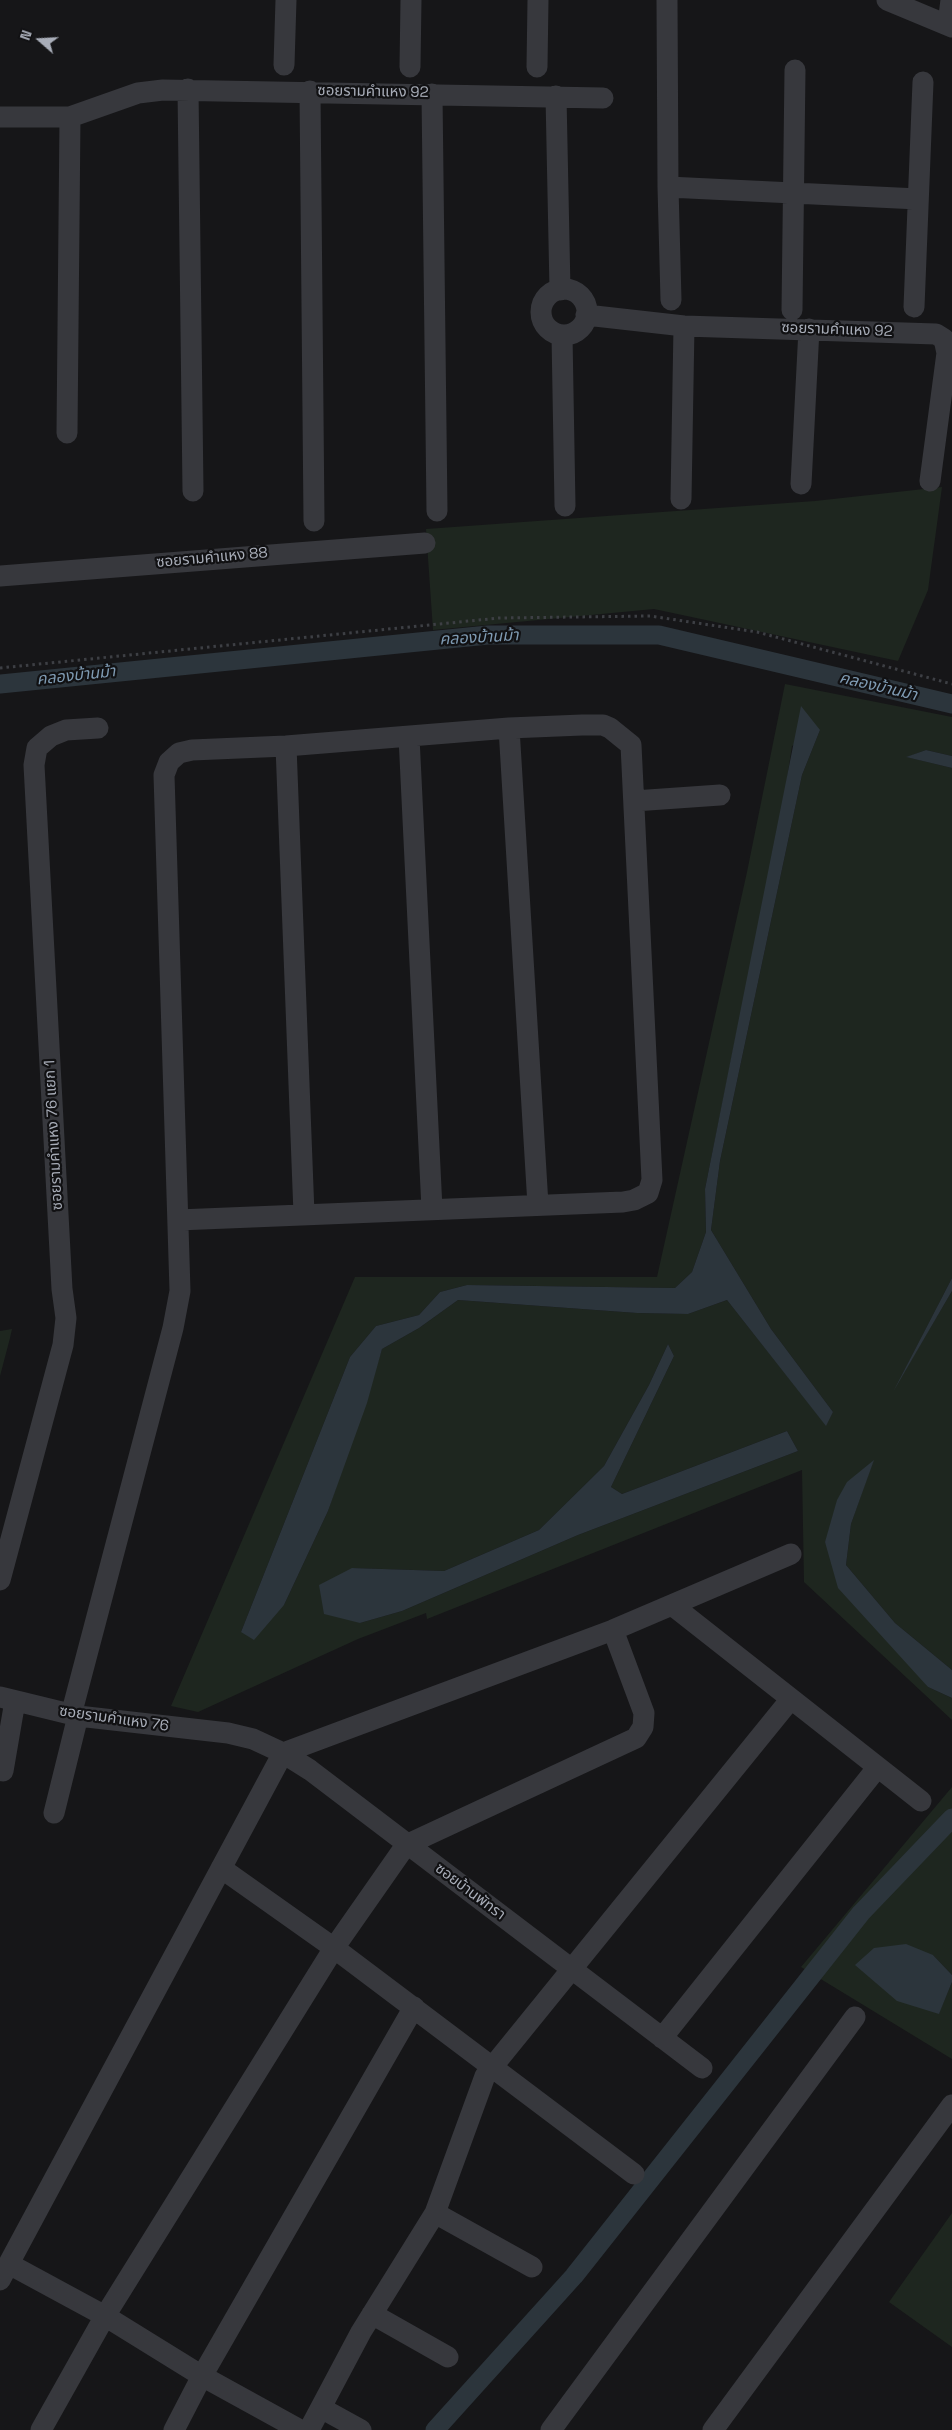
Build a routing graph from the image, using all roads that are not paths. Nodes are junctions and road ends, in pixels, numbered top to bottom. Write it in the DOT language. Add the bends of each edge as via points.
graph roads {
  1 [pos="286,0"];
  2 [pos="411,0"];
  3 [pos="538,0"];
  4 [pos="667,0"];
  5 [pos="887,0"];
  6 [pos="951,0"];
  7 [pos="950,26"];
  8 [pos="284,65"];
  9 [pos="410,66"];
  10 [pos="538,67"];
  11 [pos="795,70"];
  12 [pos="923,82"];
  13 [pos="188,89"];
  14 [pos="310,91"];
  15 [pos="432,94"];
  16 [pos="556,96"];
  17 [pos="604,98"];
  18 [pos="0,117"];
  19 [pos="70,117"];
  20 [pos="668,186"];
  21 [pos="794,194"];
  22 [pos="918,199"];
  23 [pos="560,290"];
  24 [pos="671,300"];
  25 [pos="914,307"];
  26 [pos="792,310"];
  27 [pos="586,315"];
  28 [pos="684,326"];
  29 [pos="809,329"];
  30 [pos="562,335"];
  31 [pos="67,433"];
  32 [pos="930,481"];
  33 [pos="801,484"];
  34 [pos="192,491"];
  35 [pos="681,499"];
  36 [pos="565,506"];
  37 [pos="437,511"];
  38 [pos="314,521"];
  39 [pos="425,543"];
  40 [pos="0,576"];
  41 [pos="98,728"];
  42 [pos="509,728"];
  43 [pos="409,737"];
  44 [pos="286,746"];
  45 [pos="720,795"];
  46 [pos="634,801"];
  47 [pos="538,1205"];
  48 [pos="432,1210"];
  49 [pos="304,1214"];
  50 [pos="178,1220"];
  51 [pos="791,1554"];
  52 [pos="0,1580"];
  53 [pos="672,1606"];
  54 [pos="613,1630"];
  55 [pos="4,1699"];
  56 [pos="790,1700"];
  57 [pos="74,1716"];
  58 [pos="228,1733"];
  59 [pos="283,1753"];
  60 [pos="877,1768"];
  61 [pos="2,1771"];
  62 [pos="920,1801"];
  63 [pos="54,1813"];
  64 [pos="406,1845"];
  65 [pos="221,1868"];
  66 [pos="334,1948"];
  67 [pos="571,1969"];
  68 [pos="414,2007"];
  69 [pos="855,2017"];
  70 [pos="662,2038"];
  71 [pos="492,2066"];
  72 [pos="702,2068"];
  73 [pos="952,2105"];
  74 [pos="634,2174"];
  75 [pos="435,2213"];
  76 [pos="532,2267"];
  77 [pos="4,2272"];
  78 [pos="372,2314"];
  79 [pos="105,2316"];
  80 [pos="448,2357"];
  81 [pos="202,2376"];
  82 [pos="321,2408"];
  83 [pos="41,2430"];
  84 [pos="174,2430"];
  85 [pos="300,2430"];
  86 [pos="309,2430"];
  87 [pos="361,2430"];
  88 [pos="552,2430"];
  89 [pos="713,2430"];
  1 -- 8 [label="street"];
  2 -- 9 [label="street"];
  3 -- 10 [label="street"];
  4 -- 20 [label="street"];
  5 -- 7 [label="street"];
  6 -- 7 [label="street"];
  11 -- 21 [label="street"];
  12 -- 22 [label="street"];
  13 -- 14 [label="street, ซอยรามคําแหง 92"];
  13 -- 19 [label="street, ซอยรามคําแหง 92" via="138,93"];
  13 -- 34 [label="street"];
  14 -- 15 [label="street, ซอยรามคําแหง 92"];
  14 -- 38 [label="street"];
  15 -- 16 [label="street, ซอยรามคําแหง 92"];
  15 -- 37 [label="street"];
  16 -- 17 [label="street, ซอยรามคําแหง 92"];
  16 -- 23 [label="street"];
  18 -- 19 [label="street, ซอยรามคําแหง 92"];
  19 -- 31 [label="street"];
  20 -- 21 [label="street"];
  20 -- 24 [label="street"];
  21 -- 22 [label="street"];
  21 -- 26 [label="street"];
  22 -- 25 [label="street"];
  23 -- 27 [label="street" via="579,296"];
  23 -- 30 [label="street" via="547,297 541,318 549,330"];
  27 -- 28 [label="street, ซอยรามคําแหง 92"];
  27 -- 30 [label="street" via="581,328"];
  28 -- 29 [label="street, ซอยรามคําแหง 92"];
  28 -- 35 [label="street"];
  29 -- 32 [label="street, ซอยรามคําแหง 92" via="936,334 944,339 947,353"];
  29 -- 33 [label="street"];
  30 -- 36 [label="street"];
  39 -- 40 [label="street, ซอยรามคำแหง 88"];
  41 -- 52 [label="street, ซอยรามคำแหง 76 แยก 1" via="66,730 51,736 38,748 34,765 66,1318 63,1345"];
  42 -- 43 [label="street"];
  42 -- 46 [label="street" via="602,725 610,728 631,745"];
  42 -- 47 [label="street"];
  43 -- 44 [label="street"];
  43 -- 48 [label="street"];
  44 -- 49 [label="street"];
  44 -- 50 [label="street" via="192,750 179,753 169,762 164,774"];
  45 -- 46 [label="street"];
  46 -- 47 [label="street" via="652,1180 648,1193 634,1200"];
  47 -- 48 [label="street"];
  48 -- 49 [label="street"];
  49 -- 50 [label="street"];
  50 -- 57 [label="street" via="180,1291 173,1328"];
  51 -- 53 [label="street"];
  53 -- 54 [label="street"];
  53 -- 56 [label="street"];
  54 -- 59 [label="street"];
  54 -- 64 [label="street" via="644,1713 643,1727 636,1738"];
  55 -- 57 [label="street, ซอยรามคำแหง 76"];
  55 -- 61 [label="street"];
  56 -- 60 [label="street"];
  56 -- 67 [label="street"];
  57 -- 58 [label="street, ซอยรามคำแหง 76"];
  57 -- 63 [label="street"];
  58 -- 59 [label="street, ซอยบ้านพัทรา" via="254,1739"];
  59 -- 64 [label="street, ซอยบ้านพัทรา" via="310,1770"];
  59 -- 65 [label="street"];
  60 -- 62 [label="street"];
  60 -- 70 [label="street"];
  64 -- 66 [label="street"];
  64 -- 67 [label="street, ซอยบ้านพัทรา"];
  65 -- 66 [label="street"];
  65 -- 77 [label="street"];
  66 -- 68 [label="street"];
  66 -- 79 [label="street"];
  67 -- 70 [label="street, ซอยบ้านพัทรา"];
  67 -- 71 [label="street"];
  68 -- 71 [label="street"];
  68 -- 81 [label="street"];
  69 -- 88 [label="street"];
  70 -- 72 [label="street, ซอยบ้านพัทรา"];
  71 -- 74 [label="street"];
  71 -- 75 [label="street" via="485,2076"];
  73 -- 89 [label="street"];
  75 -- 76 [label="street"];
  75 -- 78 [label="street"];
  77 -- 79 [label="street"];
  78 -- 80 [label="street"];
  78 -- 82 [label="street"];
  79 -- 81 [label="street"];
  79 -- 83 [label="street"];
  81 -- 84 [label="street"];
  81 -- 85 [label="street"];
  82 -- 86 [label="street"];
  82 -- 87 [label="street"];
}
